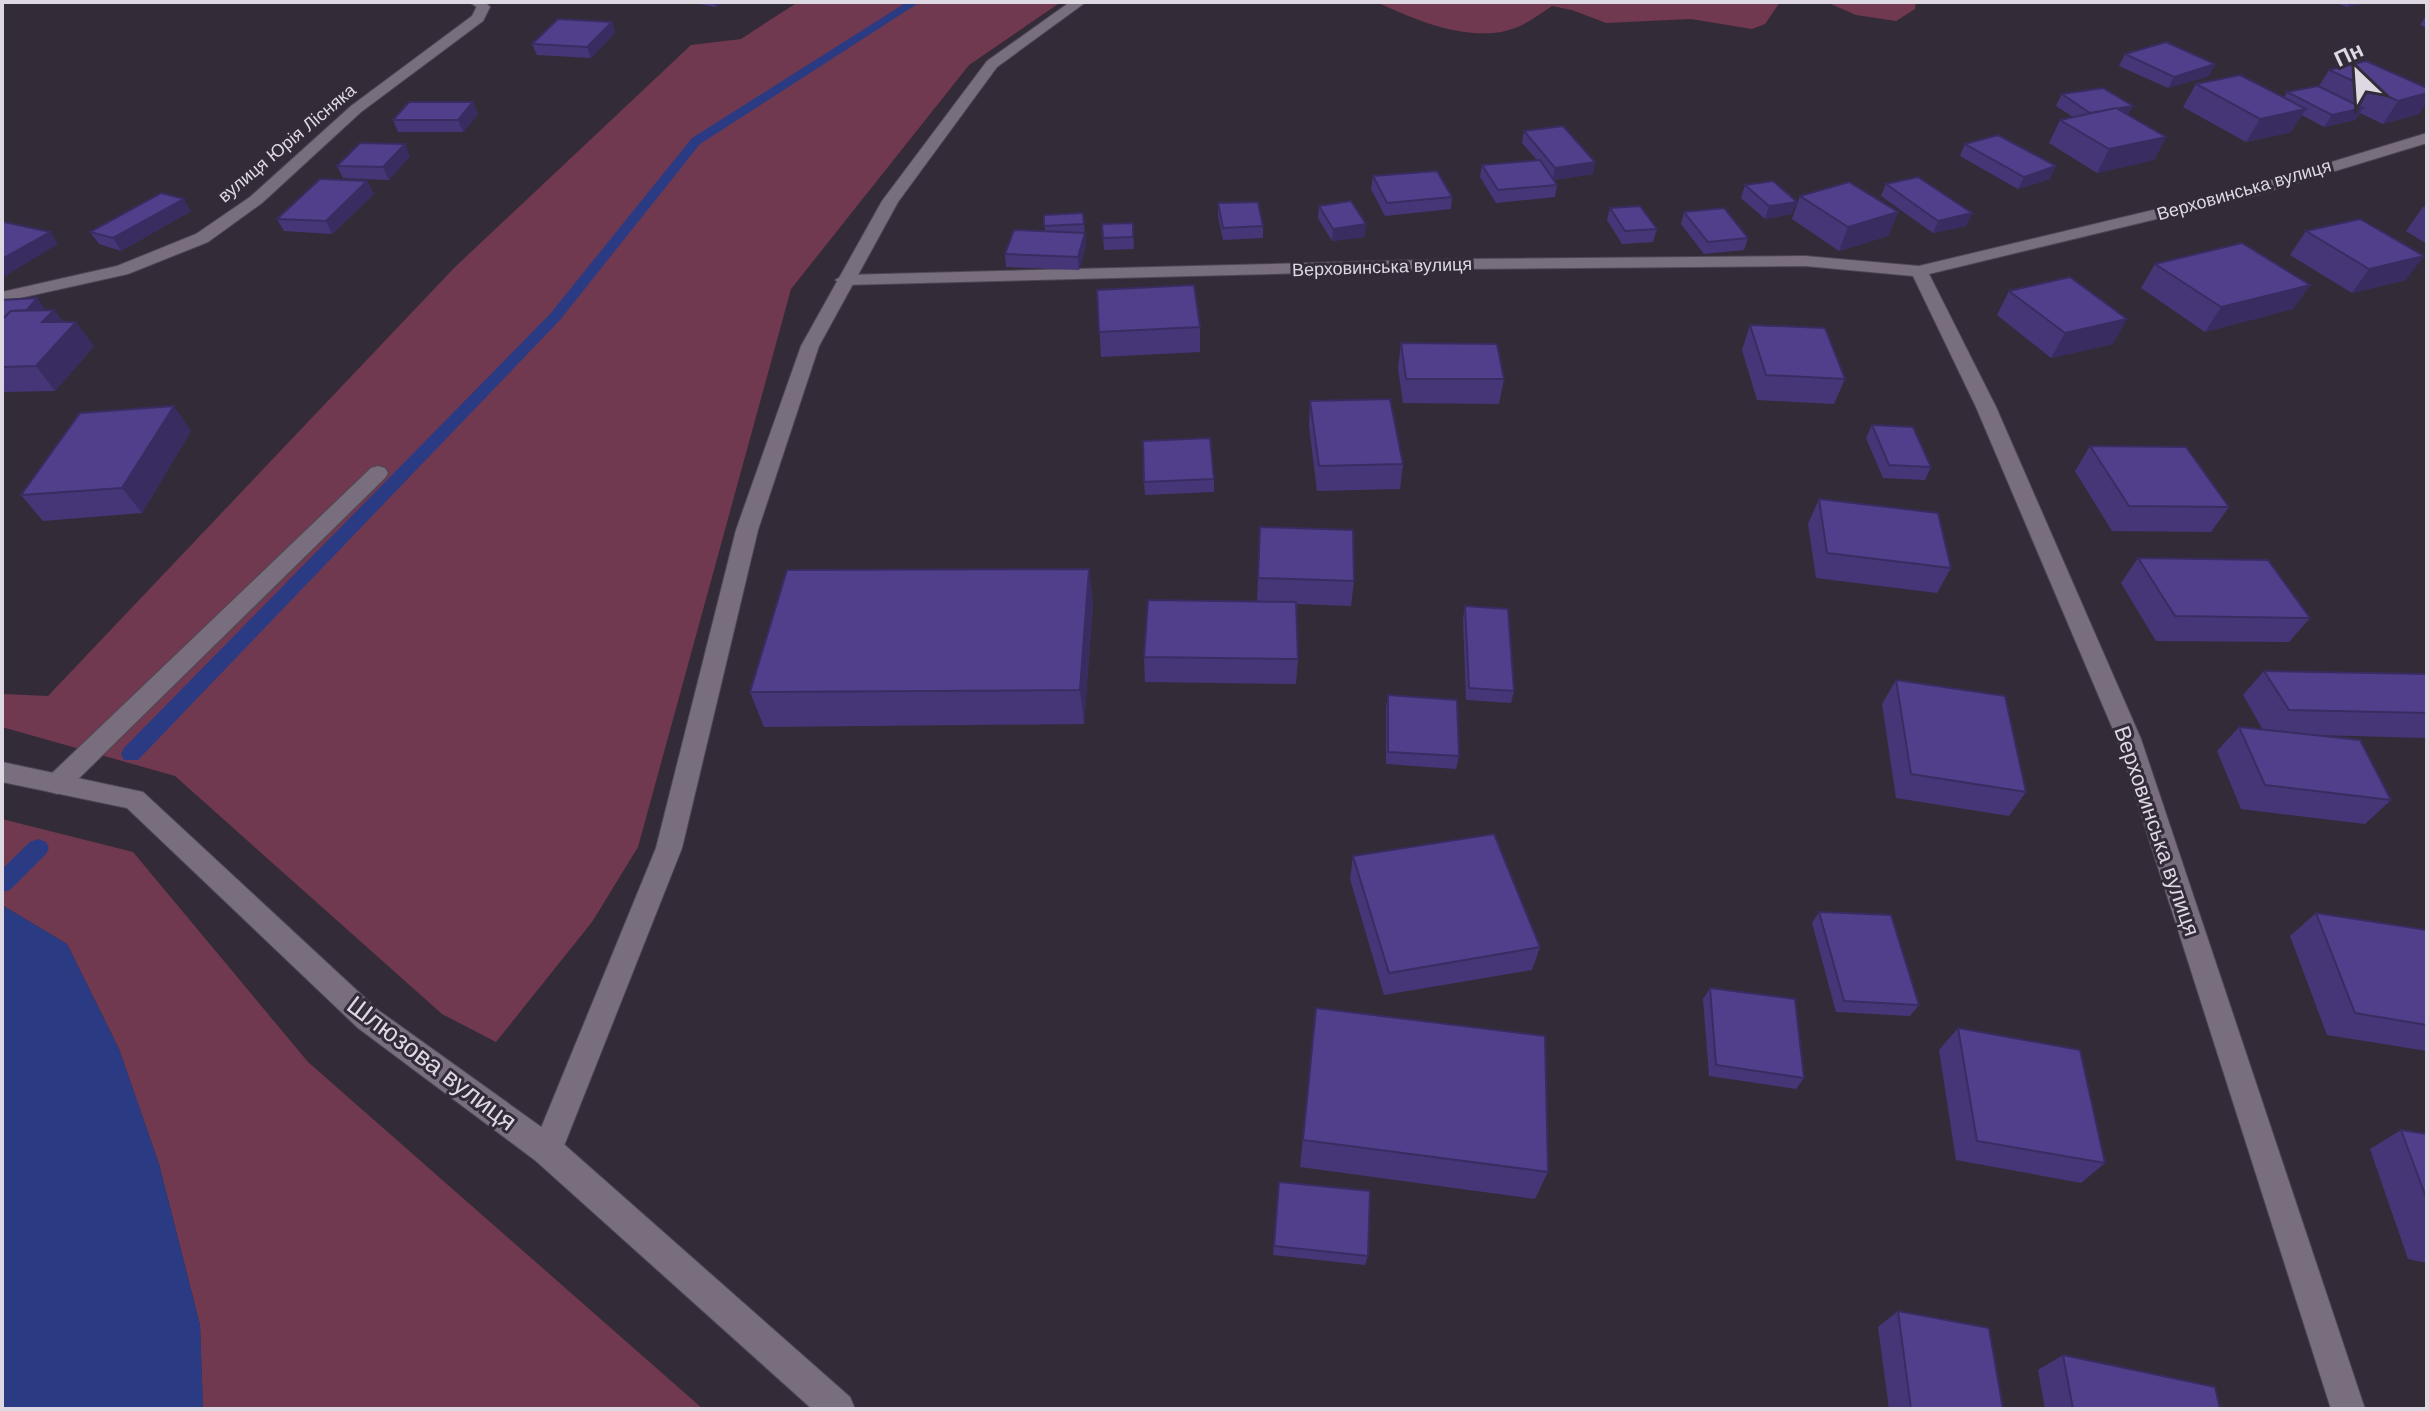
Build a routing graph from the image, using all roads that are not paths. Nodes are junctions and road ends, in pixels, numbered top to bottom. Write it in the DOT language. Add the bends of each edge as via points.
graph roads {
  1 [pos="1079,2"];
  2 [pos="480,4"];
  3 [pos="2427,138"];
  4 [pos="1919,271"];
  5 [pos="844,280"];
  6 [pos="2,297"];
  7 [pos="378,473"];
  8 [pos="2,772"];
  9 [pos="57,784"];
  10 [pos="547,1150"];
  11 [pos="838,1409"];
  12 [pos="2348,1409"];
  1 -- 5 [label="street" via="992,64 890,201"];
  2 -- 6 [label="street, вулиця Юрія Лісняка" via="478,18 356,109 256,200 202,238 122,270"];
  3 -- 4 [label="street, Верховинська вулиця" via="2254,191"];
  4 -- 5 [label="street, Верховинська вулиця" via="1805,261"];
  4 -- 12 [label="street, Верховинська вулиця" via="1986,407 2129,739"];
  5 -- 10 [label="street" via="810,346 747,530 669,848"];
  7 -- 9 [label="street"];
  8 -- 9 [label="street, Шлюзова вулиця"];
  9 -- 10 [label="street, Шлюзова вулиця" via="134,799 368,1019"];
  10 -- 11 [label="street, Шлюзова вулиця"];
}
